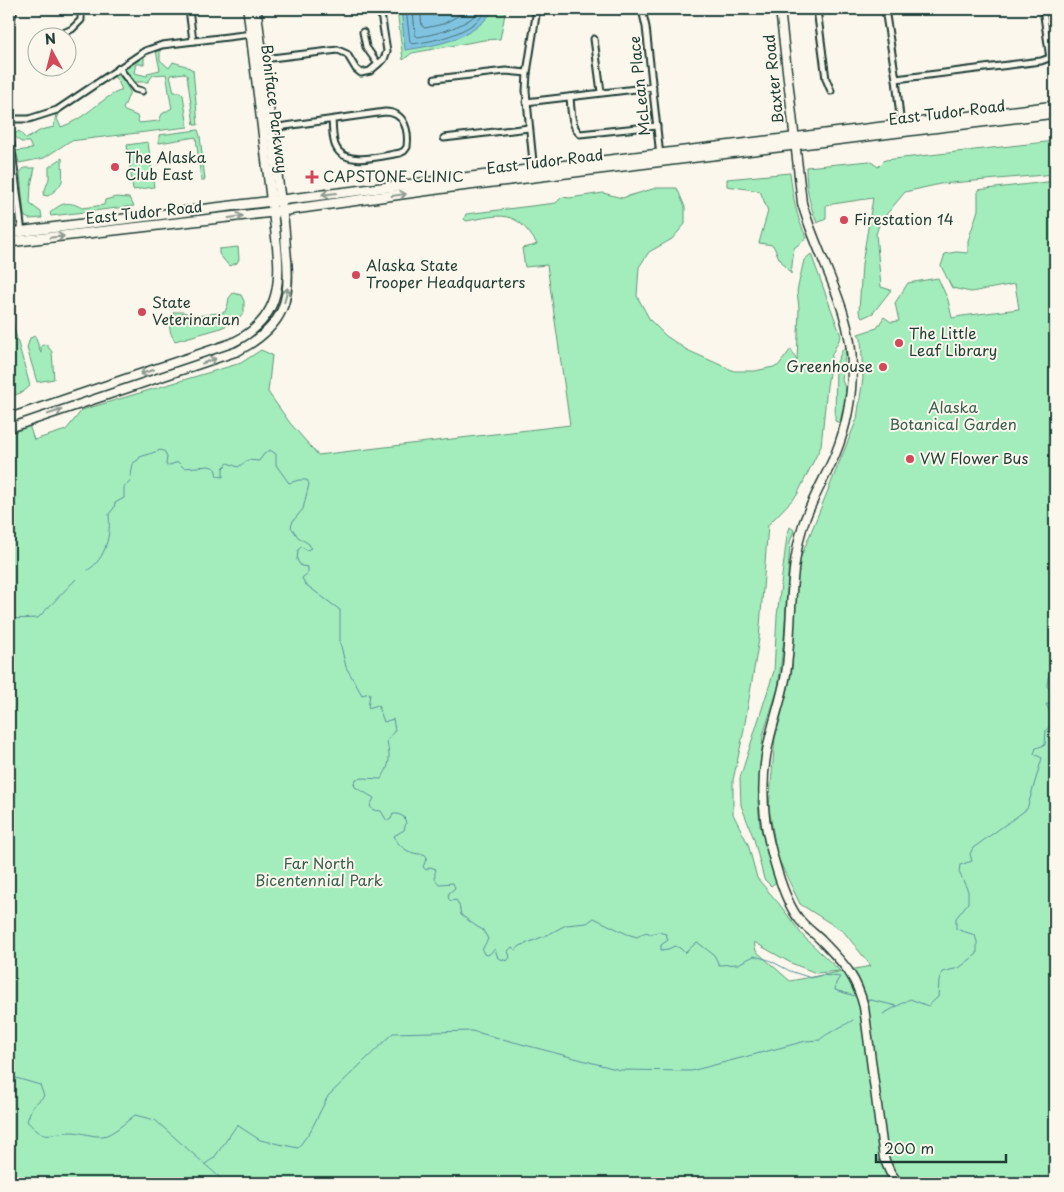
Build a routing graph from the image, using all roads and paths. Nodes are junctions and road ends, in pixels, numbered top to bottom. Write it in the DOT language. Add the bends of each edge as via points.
graph roads {
  1 [pos="14,9"];
  2 [pos="81,9"];
  3 [pos="189,9"];
  4 [pos="248,9"];
  5 [pos="256,9"];
  6 [pos="537,9"];
  7 [pos="640,9"];
  8 [pos="780,9"];
  9 [pos="817,9"];
  10 [pos="885,9"];
  11 [pos="1043,9"];
  12 [pos="381,14"];
  13 [pos="9,27"];
  14 [pos="73,28"];
  15 [pos="363,32"];
  16 [pos="255,34"];
  17 [pos="594,39"];
  18 [pos="193,41"];
  19 [pos="1053,58"];
  20 [pos="263,59"];
  21 [pos="378,64"];
  22 [pos="119,68"];
  23 [pos="527,73"];
  24 [pos="435,79"];
  25 [pos="896,79"];
  26 [pos="653,87"];
  27 [pos="142,91"];
  28 [pos="831,91"];
  29 [pos="601,92"];
  30 [pos="570,97"];
  31 [pos="526,102"];
  32 [pos="1055,106"];
  33 [pos="1055,113"];
  34 [pos="9,120"];
  35 [pos="332,120"];
  36 [pos="9,126"];
  37 [pos="657,126"];
  38 [pos="271,128"];
  39 [pos="529,128"];
  40 [pos="901,128"];
  41 [pos="444,138"];
  42 [pos="794,141"];
  43 [pos="661,158"];
  44 [pos="11,170"];
  45 [pos="534,173"];
  46 [pos="276,200"];
  47 [pos="277,212"];
  48 [pos="9,233"];
  49 [pos="22,236"];
  50 [pos="9,242"];
  51 [pos="9,418"];
  52 [pos="9,428"];
  53 [pos="898,1183"];
  1 -- 13 [label="street"];
  2 -- 14 [label="street" via="81,20"];
  3 -- 18 [label="street"];
  4 -- 16 [label="main road, Boniface Parkway"];
  5 -- 16 [label="main road, Boniface Parkway"];
  6 -- 23 [label="street"];
  7 -- 26 [label="street, McLean Place" via="646,27"];
  8 -- 42 [label="street, Baxter Road"];
  9 -- 28 [label="street" via="826,79"];
  10 -- 25 [label="street"];
  11 -- 19 [label="street"];
  12 -- 21 [label="street" via="387,51"];
  15 -- 21 [label="street" via="366,47"];
  16 -- 18 [label="street"];
  16 -- 20 [label="main road, Boniface Parkway"];
  16 -- 46 [label="main road, Boniface Parkway"];
  17 -- 29 [label="street"];
  18 -- 22 [label="street" via="145,51"];
  19 -- 25 [label="street"];
  20 -- 21 [label="street" via="337,50 347,54 360,72 368,72"];
  20 -- 38 [label="main road, Boniface Parkway"];
  22 -- 27 [label="street" via="135,89"];
  22 -- 34 [label="street" via="57,110 29,119"];
  23 -- 24 [label="street" via="506,71"];
  23 -- 31 [label="street"];
  25 -- 40 [label="street"];
  26 -- 29 [label="street"];
  26 -- 37 [label="street, McLean Place"];
  29 -- 30 [label="street"];
  30 -- 31 [label="street"];
  30 -- 37 [label="street" via="574,124 580,134"];
  31 -- 39 [label="street"];
  32 -- 40 [label="main road, East Tudor Road"];
  33 -- 40 [label="main road, East Tudor Road"];
  35 -- 35 [label="street" via="388,112 403,119 408,144 398,154 352,159 342,155 335,145"];
  35 -- 38 [label="street"];
  36 -- 44 [label="street"];
  37 -- 43 [label="street, McLean Place"];
  38 -- 46 [label="main road, Boniface Parkway"];
  39 -- 41 [label="street"];
  39 -- 45 [label="street"];
  40 -- 42 [label="main road, East Tudor Road"];
  42 -- 43 [label="main road, East Tudor Road"];
  42 -- 53 [label="street, Baxter Road" via="805,212 847,330 852,360 851,392 841,438 797,545 785,677 764,763 765,819 789,904 805,926 847,968 860,992 880,1138 884,1158"];
  43 -- 45 [label="main road, East Tudor Road"];
  44 -- 49 [label="street"];
  45 -- 46 [label="main road, East Tudor Road, one-way"];
  47 -- 45 [label="main road, East Tudor Road, one-way"];
  46 -- 47 [label="main road, Boniface Parkway"];
  46 -- 49 [label="main road, East Tudor Road"];
  49 -- 47 [label="main road, East Tudor Road, one-way"];
  47 -- 51 [label="street, one-way" via="279,284 276,298 257,328 232,343"];
  52 -- 47 [label="street, one-way" via="238,351 263,336 282,310 288,290 289,271"];
  48 -- 49 [label="main road, East Tudor Road"];
  49 -- 50 [label="main road, East Tudor Road"];
}
